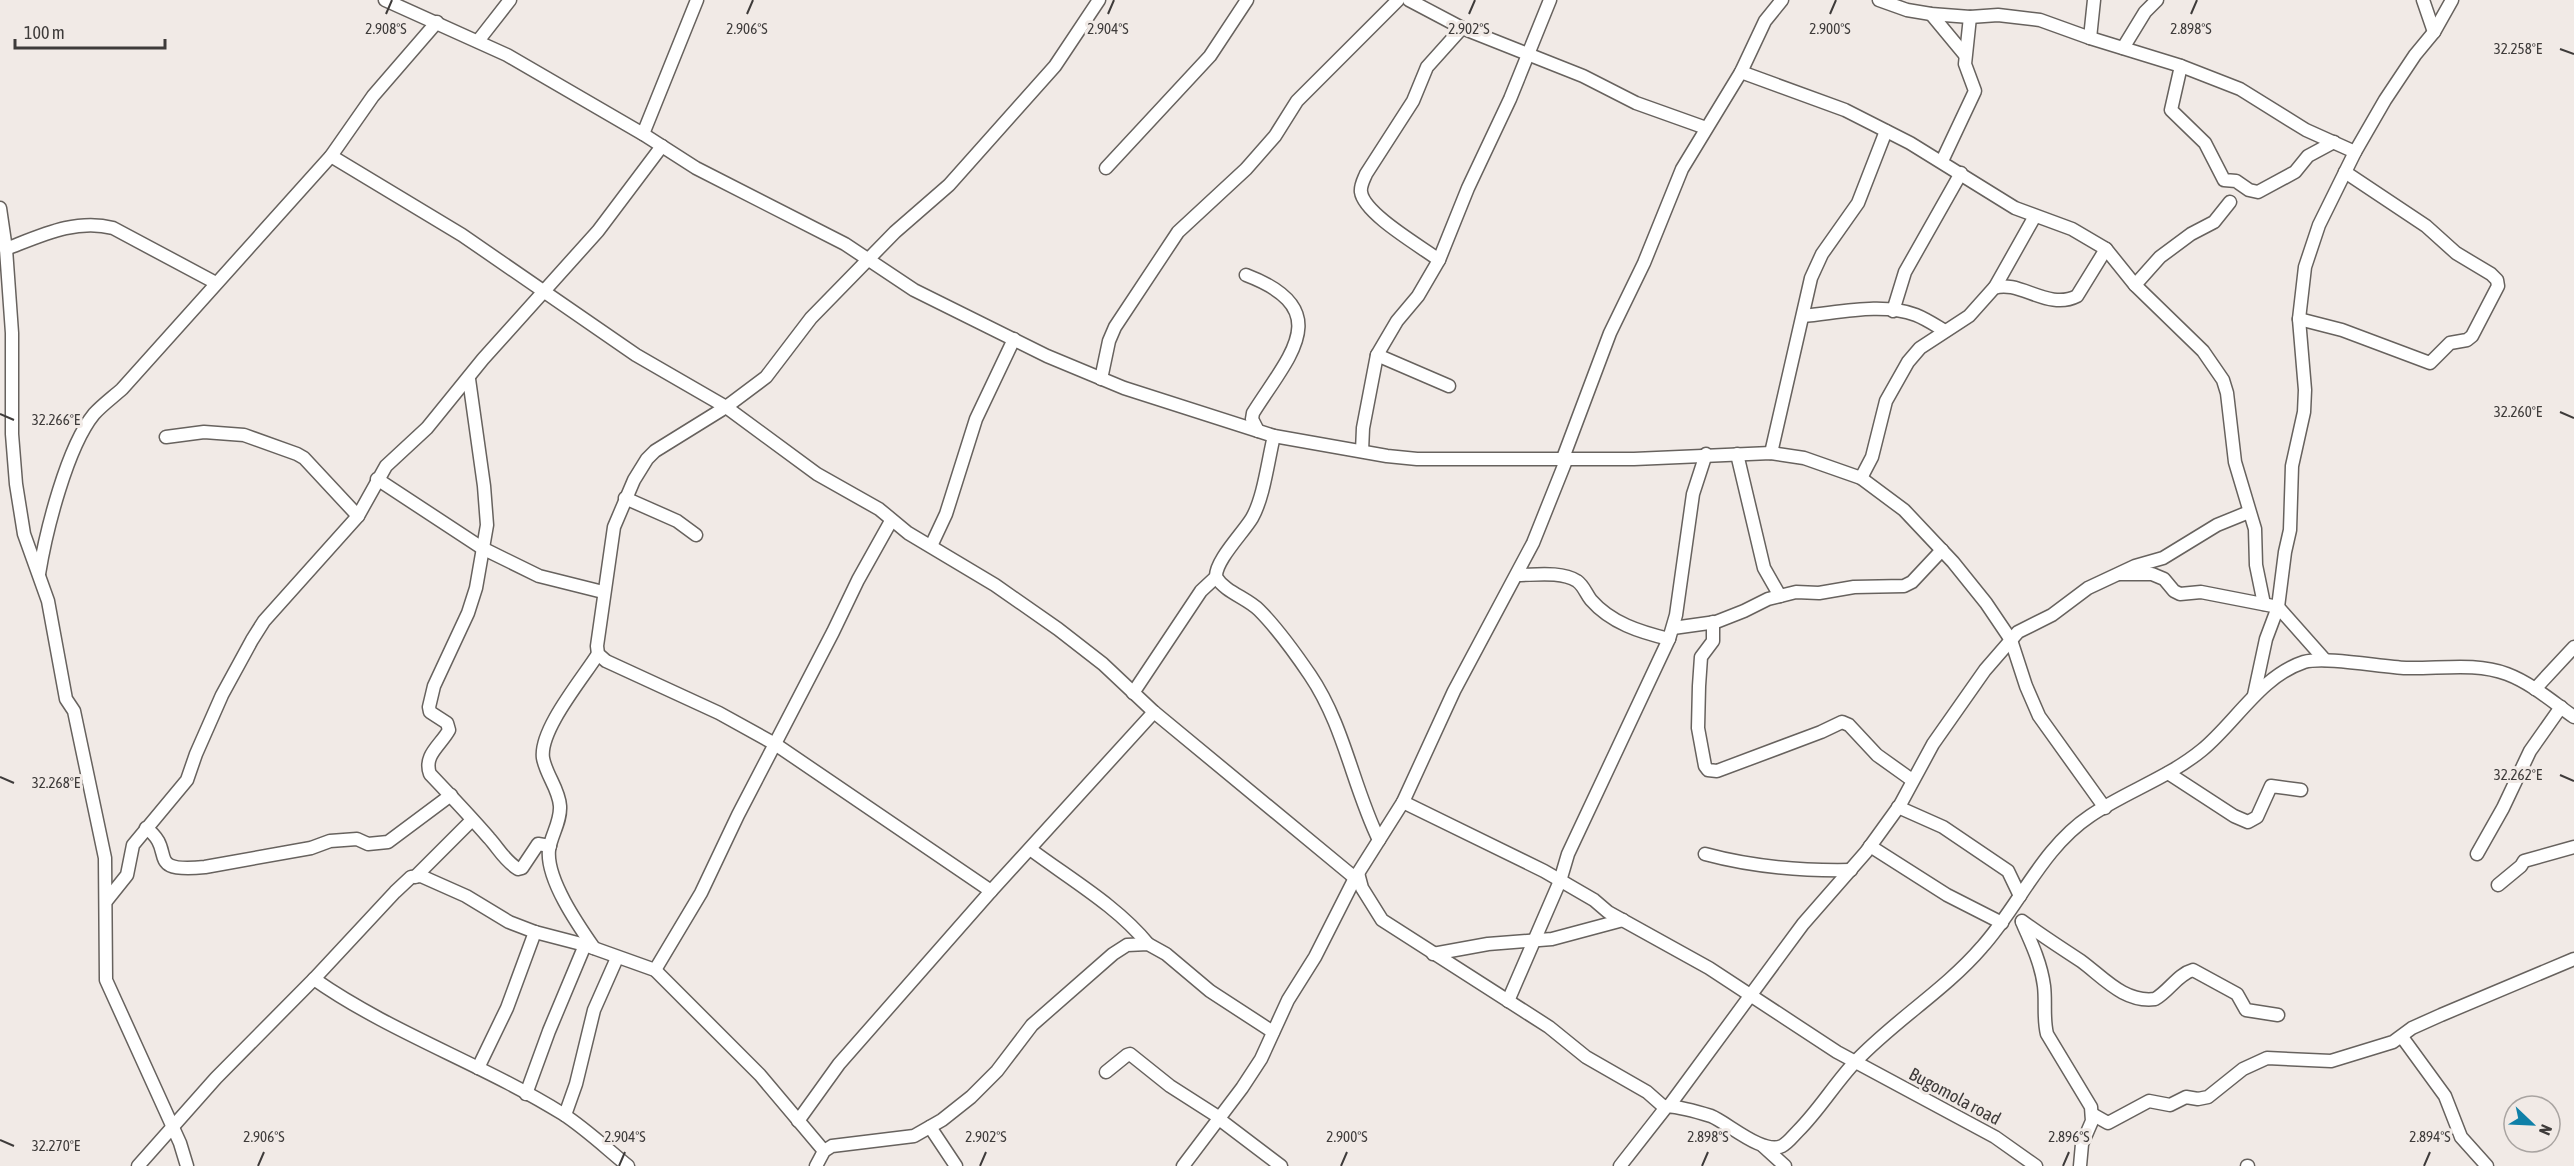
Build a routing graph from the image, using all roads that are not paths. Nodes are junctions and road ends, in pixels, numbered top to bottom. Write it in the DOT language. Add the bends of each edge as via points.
graph roads {
  1 [pos="385,0"];
  2 [pos="510,0"];
  3 [pos="697,0"];
  4 [pos="1099,0"];
  5 [pos="1247,0"];
  6 [pos="1398,0"];
  7 [pos="1410,0"];
  8 [pos="1550,0"];
  9 [pos="1782,0"];
  10 [pos="1879,0"];
  11 [pos="2094,0"];
  12 [pos="2157,0"];
  13 [pos="2423,0"];
  14 [pos="2452,0"];
  15 [pos="1931,14"];
  16 [pos="1970,17"];
  17 [pos="437,22"];
  18 [pos="1462,28"];
  19 [pos="2434,32"];
  20 [pos="2090,38"];
  21 [pos="478,40"];
  22 [pos="2123,48"];
  23 [pos="1528,54"];
  24 [pos="1965,55"];
  25 [pos="2181,66"];
  26 [pos="1741,72"];
  27 [pos="1706,128"];
  28 [pos="1886,131"];
  29 [pos="643,134"];
  30 [pos="2334,142"];
  31 [pos="662,146"];
  32 [pos="2355,152"];
  33 [pos="331,156"];
  34 [pos="1942,161"];
  35 [pos="1106,168"];
  36 [pos="2345,172"];
  37 [pos="1961,173"];
  38 [pos="2230,202"];
  39 [pos="0,208"];
  40 [pos="2035,216"];
  41 [pos="6,249"];
  42 [pos="2106,249"];
  43 [pos="1440,260"];
  44 [pos="869,261"];
  45 [pos="1246,275"];
  46 [pos="216,283"];
  47 [pos="2135,285"];
  48 [pos="1995,287"];
  49 [pos="545,291"];
  50 [pos="1893,311"];
  51 [pos="1803,316"];
  52 [pos="2299,319"];
  53 [pos="1945,331"];
  54 [pos="1014,339"];
  55 [pos="1377,355"];
  56 [pos="469,379"];
  57 [pos="1101,380"];
  58 [pos="1449,387"];
  59 [pos="726,407"];
  60 [pos="1258,431"];
  61 [pos="1274,436"];
  62 [pos="166,437"];
  63 [pos="1362,451"];
  64 [pos="1771,453"];
  65 [pos="1706,454"];
  66 [pos="1737,454"];
  67 [pos="1565,458"];
  68 [pos="1861,478"];
  69 [pos="377,479"];
  70 [pos="626,498"];
  71 [pos="2249,512"];
  72 [pos="358,516"];
  73 [pos="891,521"];
  74 [pos="696,535"];
  75 [pos="931,546"];
  76 [pos="482,548"];
  77 [pos="1942,550"];
  78 [pos="2116,574"];
  79 [pos="1516,575"];
  80 [pos="1216,577"];
  81 [pos="38,578"];
  82 [pos="603,592"];
  83 [pos="1780,596"];
  84 [pos="2264,604"];
  85 [pos="2278,607"];
  86 [pos="1713,622"];
  87 [pos="1671,634"];
  88 [pos="2011,640"];
  89 [pos="2574,647"];
  90 [pos="598,654"];
  91 [pos="2325,660"];
  92 [pos="2535,689"];
  93 [pos="1134,693"];
  94 [pos="2254,695"];
  95 [pos="2560,707"];
  96 [pos="1154,712"];
  97 [pos="2574,717"];
  98 [pos="775,744"];
  99 [pos="2168,772"];
  100 [pos="1912,780"];
  101 [pos="2301,790"];
  102 [pos="451,795"];
  103 [pos="1403,802"];
  104 [pos="1898,807"];
  105 [pos="2105,808"];
  106 [pos="472,820"];
  107 [pos="146,828"];
  108 [pos="1379,840"];
  109 [pos="550,846"];
  110 [pos="1870,846"];
  111 [pos="2574,847"];
  112 [pos="1030,849"];
  113 [pos="1705,854"];
  114 [pos="2477,854"];
  115 [pos="1851,870"];
  116 [pos="1357,876"];
  117 [pos="415,877"];
  118 [pos="1560,881"];
  119 [pos="2498,885"];
  120 [pos="991,891"];
  121 [pos="107,900"];
  122 [pos="2017,900"];
  123 [pos="1623,920"];
  124 [pos="2022,921"];
  125 [pos="2002,922"];
  126 [pos="535,932"];
  127 [pos="1534,941"];
  128 [pos="1148,944"];
  129 [pos="589,947"];
  130 [pos="1433,954"];
  131 [pos="617,958"];
  132 [pos="2574,959"];
  133 [pos="655,970"];
  134 [pos="314,979"];
  135 [pos="1751,995"];
  136 [pos="1508,1001"];
  137 [pos="2278,1015"];
  138 [pos="1273,1032"];
  139 [pos="2402,1037"];
  140 [pos="1855,1062"];
  141 [pos="478,1068"];
  142 [pos="1106,1072"];
  143 [pos="526,1094"];
  144 [pos="1666,1107"];
  145 [pos="2092,1114"];
  146 [pos="565,1115"];
  147 [pos="1219,1118"];
  148 [pos="798,1121"];
  149 [pos="930,1127"];
  150 [pos="172,1128"];
  151 [pos="1762,1146"];
  152 [pos="825,1151"];
  153 [pos="1780,1164"];
  154 [pos="138,1166"];
  155 [pos="187,1166"];
  156 [pos="627,1166"];
  157 [pos="816,1166"];
  158 [pos="956,1166"];
  159 [pos="1183,1166"];
  160 [pos="1281,1166"];
  161 [pos="1620,1166"];
  162 [pos="2036,1166"];
  163 [pos="2080,1166"];
  164 [pos="2487,1166"];
  1 -- 17 [label="street"];
  2 -- 21 [label="street"];
  3 -- 29 [label="street"];
  4 -- 44 [label="street" via="1055,66 949,185 895,232"];
  5 -- 35 [label="street" via="1210,56"];
  6 -- 57 [label="street" via="1297,101 1275,136 1246,169 1178,232 1115,327"];
  7 -- 18 [label="street"];
  8 -- 23 [label="street"];
  9 -- 26 [label="street" via="1765,21"];
  10 -- 15 [label="street"];
  11 -- 20 [label="street"];
  12 -- 22 [label="street"];
  13 -- 19 [label="street"];
  14 -- 19 [label="street"];
  15 -- 16 [label="street"];
  15 -- 24 [label="street"];
  16 -- 20 [label="street" via="1998,15 2040,20"];
  16 -- 24 [label="street"];
  17 -- 21 [label="street"];
  17 -- 33 [label="street" via="373,96"];
  18 -- 23 [label="street"];
  18 -- 43 [label="street" via="1427,67 1413,101 1361,186 1361,194 1394,230"];
  19 -- 32 [label="street" via="2385,100"];
  20 -- 22 [label="street"];
  21 -- 29 [label="street"];
  22 -- 25 [label="street"];
  23 -- 27 [label="street" via="1636,103"];
  23 -- 43 [label="street"];
  24 -- 34 [label="street" via="1975,91"];
  25 -- 30 [label="street" via="2240,89 2306,130"];
  25 -- 30 [label="street" via="2171,111 2205,143 2224,180 2236,181 2258,192 2295,172 2308,156"];
  26 -- 27 [label="street"];
  26 -- 28 [label="street" via="1845,110"];
  27 -- 67 [label="street" via="1682,169 1610,333"];
  28 -- 34 [label="street"];
  28 -- 51 [label="street" via="1858,203 1822,254 1811,278"];
  29 -- 31 [label="street"];
  30 -- 32 [label="street"];
  31 -- 44 [label="street" via="696,168 845,244"];
  31 -- 49 [label="street" via="598,231"];
  32 -- 36 [label="street"];
  33 -- 46 [label="street"];
  33 -- 49 [label="street" via="462,235"];
  34 -- 37 [label="street"];
  36 -- 52 [label="street" via="2310,251"];
  36 -- 52 [label="street" via="2491,274 2498,286 2472,336 2450,343 2430,363 2342,330"];
  37 -- 40 [label="street" via="2015,208"];
  37 -- 50 [label="street" via="1905,272"];
  38 -- 47 [label="street" via="2214,222 2160,257"];
  39 -- 41 [label="street"];
  40 -- 42 [label="street" via="2085,235"];
  40 -- 48 [label="street"];
  41 -- 46 [label="street" via="57,230 99,225 113,228"];
  41 -- 81 [label="street" via="16,484 24,534"];
  42 -- 47 [label="street"];
  42 -- 48 [label="street" via="2081,293 2073,298 2044,299 2010,286"];
  43 -- 55 [label="street"];
  44 -- 54 [label="street" via="914,290"];
  44 -- 59 [label="street" via="811,318 766,377"];
  45 -- 60 [label="street" via="1282,292 1297,316 1299,329 1294,349 1254,413 1252,419"];
  46 -- 81 [label="street" via="89,422 63,479"];
  47 -- 71 [label="street" via="2203,351 2223,380 2235,462"];
  48 -- 53 [label="street" via="1969,316"];
  49 -- 56 [label="street" via="483,358"];
  49 -- 59 [label="street" via="636,355"];
  50 -- 51 [label="street"];
  50 -- 53 [label="street" via="1915,315"];
  51 -- 64 [label="street"];
  52 -- 85 [label="street" via="2304,412 2292,466 2290,530"];
  53 -- 68 [label="street" via="1913,356 1894,385 1872,457"];
  54 -- 57 [label="street"];
  54 -- 75 [label="street" via="976,419 946,514"];
  55 -- 58 [label="street"];
  55 -- 63 [label="street"];
  56 -- 69 [label="street"];
  56 -- 76 [label="street" via="487,525"];
  57 -- 60 [label="street"];
  59 -- 70 [label="street" via="646,459"];
  59 -- 73 [label="street" via="817,474 873,506"];
  60 -- 61 [label="street"];
  61 -- 63 [label="street"];
  61 -- 80 [label="street" via="1258,507 1219,564"];
  62 -- 72 [label="street" via="204,432 244,435 297,454"];
  63 -- 67 [label="street" via="1417,459"];
  64 -- 66 [label="street"];
  64 -- 68 [label="street" via="1804,458"];
  65 -- 66 [label="street"];
  65 -- 67 [label="street"];
  65 -- 87 [label="street" via="1693,494"];
  66 -- 83 [label="street" via="1764,568"];
  67 -- 79 [label="street" via="1533,543"];
  68 -- 77 [label="street" via="1904,510"];
  69 -- 72 [label="street"];
  69 -- 76 [label="street"];
  70 -- 74 [label="street" via="677,521"];
  70 -- 82 [label="street" via="614,527"];
  71 -- 78 [label="street" via="2217,525 2163,558"];
  71 -- 84 [label="street" via="2255,529 2256,565"];
  72 -- 107 [label="street" via="264,621 222,695 187,780"];
  73 -- 75 [label="street"];
  73 -- 98 [label="street"];
  75 -- 93 [label="street" via="1058,629"];
  76 -- 82 [label="street" via="539,576"];
  76 -- 102 [label="street" via="468,614 434,686 429,707 449,726 444,740 429,756 427,766"];
  77 -- 83 [label="street" via="1904,586 1854,587"];
  77 -- 88 [label="street"];
  78 -- 84 [label="street" via="2152,574 2177,593 2201,592"];
  78 -- 88 [label="street" via="2081,592 2045,619 2025,627"];
  79 -- 87 [label="street" via="1568,577 1582,586 1608,615 1629,627"];
  79 -- 103 [label="street" via="1454,691"];
  80 -- 93 [label="street" via="1201,591"];
  80 -- 108 [label="street" via="1259,610 1311,677 1339,733"];
  81 -- 121 [label="street" via="48,602 65,694 74,711 90,782 105,858"];
  82 -- 90 [label="street"];
  83 -- 86 [label="street"];
  84 -- 85 [label="street"];
  85 -- 91 [label="street"];
  85 -- 94 [label="street" via="2266,639"];
  86 -- 87 [label="street"];
  86 -- 100 [label="street" via="1712,644 1701,660 1698,709 1698,728 1708,770 1717,771 1842,722"];
  87 -- 118 [label="street" via="1579,830"];
  88 -- 100 [label="street" via="1985,670"];
  88 -- 105 [label="street" via="2039,716"];
  89 -- 92 [label="street"];
  90 -- 98 [label="street" via="619,669 719,713"];
  90 -- 109 [label="street" via="558,715 543,749 560,803"];
  91 -- 92 [label="street" via="2400,668 2475,668 2510,674"];
  91 -- 94 [label="street" via="2296,665"];
  92 -- 95 [label="street"];
  93 -- 96 [label="street"];
  94 -- 99 [label="street" via="2219,736"];
  95 -- 97 [label="street"];
  95 -- 114 [label="street" via="2530,751 2500,816"];
  96 -- 112 [label="street"];
  96 -- 116 [label="street"];
  98 -- 120 [label="street"];
  98 -- 133 [label="street" via="701,893"];
  99 -- 101 [label="street" via="2248,822 2257,817 2271,786"];
  99 -- 105 [label="street"];
  100 -- 104 [label="street"];
  102 -- 106 [label="street"];
  102 -- 107 [label="street" via="388,842 330,841 311,848 188,869 167,865 156,837"];
  103 -- 108 [label="street"];
  103 -- 118 [label="street, Bugomola road"];
  104 -- 110 [label="street"];
  104 -- 122 [label="street" via="1943,827 2008,871"];
  105 -- 122 [label="street" via="2089,816 2067,836"];
  106 -- 109 [label="street" via="518,869 536,846"];
  106 -- 117 [label="street"];
  107 -- 121 [label="street" via="133,845 127,875"];
  108 -- 116 [label="street"];
  109 -- 129 [label="street" via="556,886"];
  110 -- 115 [label="street"];
  110 -- 125 [label="street" via="1947,895"];
  111 -- 119 [label="street" via="2524,861"];
  112 -- 120 [label="street"];
  112 -- 128 [label="street" via="1127,922"];
  113 -- 115 [label="street" via="1776,868"];
  115 -- 135 [label="street" via="1803,924"];
  116 -- 130 [label="street" via="1382,920"];
  116 -- 138 [label="street"];
  117 -- 126 [label="street" via="442,884 494,915"];
  117 -- 134 [label="street" via="395,892"];
  118 -- 123 [label="street, Bugomola road"];
  118 -- 127 [label="street"];
  120 -- 148 [label="street" via="839,1064"];
  121 -- 150 [label="street" via="106,980"];
  122 -- 124 [label="street"];
  122 -- 125 [label="street"];
  123 -- 127 [label="street"];
  123 -- 135 [label="street, Bugomola road"];
  124 -- 137 [label="street" via="2110,986 2129,995 2155,999 2193,970 2237,994 2246,1010"];
  124 -- 145 [label="street" via="2041,971 2047,1034 2089,1102"];
  125 -- 140 [label="street" via="1967,963"];
  126 -- 129 [label="street"];
  126 -- 141 [label="street" via="507,1008"];
  127 -- 130 [label="street"];
  127 -- 136 [label="street"];
  128 -- 138 [label="street"];
  128 -- 149 [label="street" via="1127,945 1113,954 1032,1025 971,1097"];
  129 -- 131 [label="street"];
  129 -- 143 [label="street" via="549,1031"];
  130 -- 136 [label="street"];
  131 -- 133 [label="street"];
  131 -- 146 [label="street" via="594,1010"];
  132 -- 139 [label="street" via="2412,1028"];
  133 -- 148 [label="street" via="759,1075"];
  134 -- 141 [label="street" via="364,1012"];
  134 -- 150 [label="street"];
  135 -- 140 [label="street, Bugomola road"];
  135 -- 144 [label="street"];
  136 -- 144 [label="street" via="1549,1027 1586,1058"];
  138 -- 147 [label="street" via="1261,1059"];
  139 -- 145 [label="street" via="2331,1061 2267,1058 2243,1069 2208,1097 2186,1097 2170,1105 2149,1101 2108,1124"];
  139 -- 164 [label="street" via="2445,1096 2466,1143"];
  140 -- 151 [label="street" via="1785,1144 1777,1148"];
  140 -- 162 [label="street, Bugomola road" via="1995,1137"];
  141 -- 143 [label="street"];
  142 -- 147 [label="street" via="1130,1054"];
  143 -- 146 [label="street"];
  144 -- 151 [label="street" via="1713,1117"];
  144 -- 161 [label="street"];
  145 -- 163 [label="street"];
  146 -- 156 [label="street"];
  147 -- 159 [label="street"];
  147 -- 160 [label="street"];
  148 -- 152 [label="street"];
  149 -- 152 [label="street" via="914,1136 843,1143"];
  149 -- 158 [label="street"];
  150 -- 154 [label="street"];
  150 -- 155 [label="street"];
  151 -- 153 [label="street"];
  152 -- 157 [label="street"];
}
